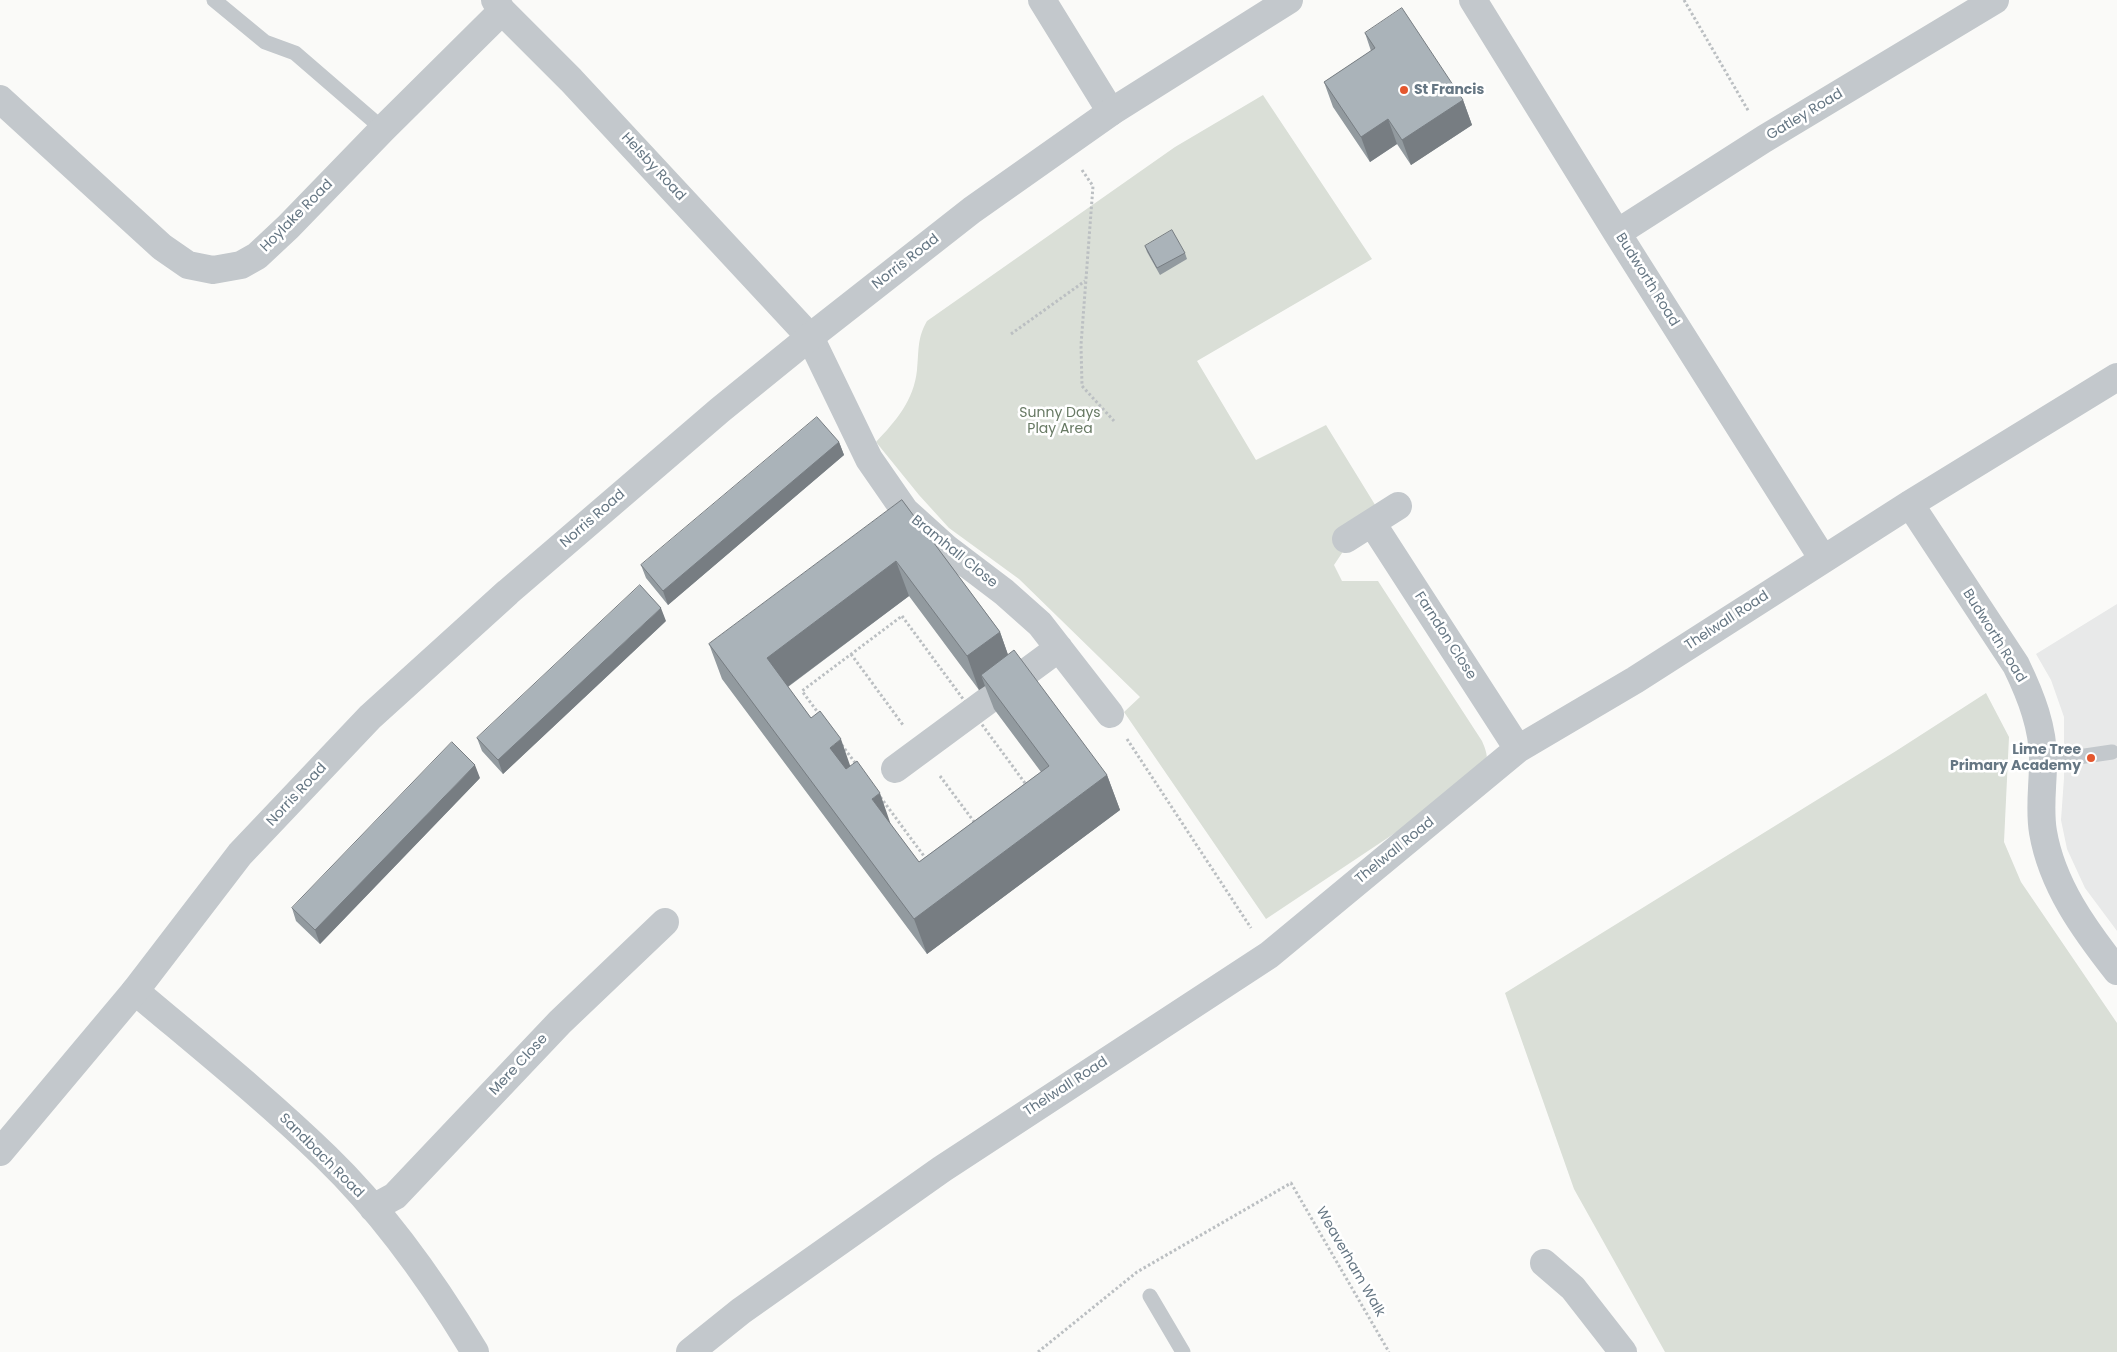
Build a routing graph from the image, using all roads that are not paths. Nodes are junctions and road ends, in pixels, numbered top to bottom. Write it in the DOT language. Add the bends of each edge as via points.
graph roads {
  1 [pos="214,0"];
  2 [pos="1042,0"];
  3 [pos="1290,0"];
  4 [pos="1473,0"];
  5 [pos="1994,0"];
  6 [pos="498,5"];
  7 [pos="0,99"];
  8 [pos="1111,112"];
  9 [pos="383,129"];
  10 [pos="1617,232"];
  11 [pos="810,337"];
  12 [pos="2117,377"];
  13 [pos="1910,504"];
  14 [pos="1398,506"];
  15 [pos="1372,523"];
  16 [pos="1346,539"];
  17 [pos="1823,559"];
  18 [pos="1059,648"];
  19 [pos="1110,714"];
  20 [pos="1518,750"];
  21 [pos="2112,752"];
  22 [pos="2044,762"];
  23 [pos="896,768"];
  24 [pos="665,922"];
  25 [pos="2117,971"];
  26 [pos="135,991"];
  27 [pos="0,1152"];
  28 [pos="373,1208"];
  29 [pos="1544,1263"];
  30 [pos="1150,1296"];
  31 [pos="475,1352"];
  32 [pos="690,1352"];
  33 [pos="1183,1352"];
  34 [pos="1623,1352"];
  1 -- 9 [label="lane" via="265,42 295,53"];
  2 -- 8 [label="street"];
  3 -- 8 [label="street, Norris Road"];
  4 -- 10 [label="street, Budworth Road"];
  5 -- 10 [label="street, Gatley Road"];
  6 -- 9 [label="street, Hoylake Road"];
  6 -- 11 [label="street, Helsby Road"];
  7 -- 9 [label="street, Hoylake Road" via="162,247 188,265 213,270 241,265 257,256"];
  8 -- 11 [label="street, Norris Road" via="972,210"];
  10 -- 17 [label="street, Budworth Road"];
  11 -- 18 [label="street, Bramhall Close" via="869,459 905,511 1040,624"];
  11 -- 26 [label="street, Norris Road" via="515,585 370,717 240,854"];
  12 -- 13 [label="street, Thelwall Road"];
  13 -- 17 [label="street, Thelwall Road"];
  13 -- 22 [label="street, Budworth Road" via="2016,665 2031,699 2042,737"];
  14 -- 15 [label="street"];
  15 -- 16 [label="street"];
  15 -- 20 [label="street, Farndon Close"];
  17 -- 20 [label="street, Thelwall Road" via="1635,680"];
  18 -- 19 [label="street, Bramhall Close"];
  18 -- 23 [label="street"];
  20 -- 32 [label="street, Thelwall Road" via="1269,955 942,1168"];
  21 -- 22 [label="lane"];
  22 -- 25 [label="street, Budworth Road" via="2042,829 2047,854 2057,881 2078,918"];
  24 -- 28 [label="street, Mere Close" via="560,1022 395,1196"];
  26 -- 27 [label="street, Norris Road"];
  26 -- 28 [label="street, Sandbach Road" via="272,1108"];
  28 -- 31 [label="street, Sandbach Road" via="421,1268"];
  29 -- 34 [label="street" via="1573,1288"];
  30 -- 33 [label="lane"];
}
